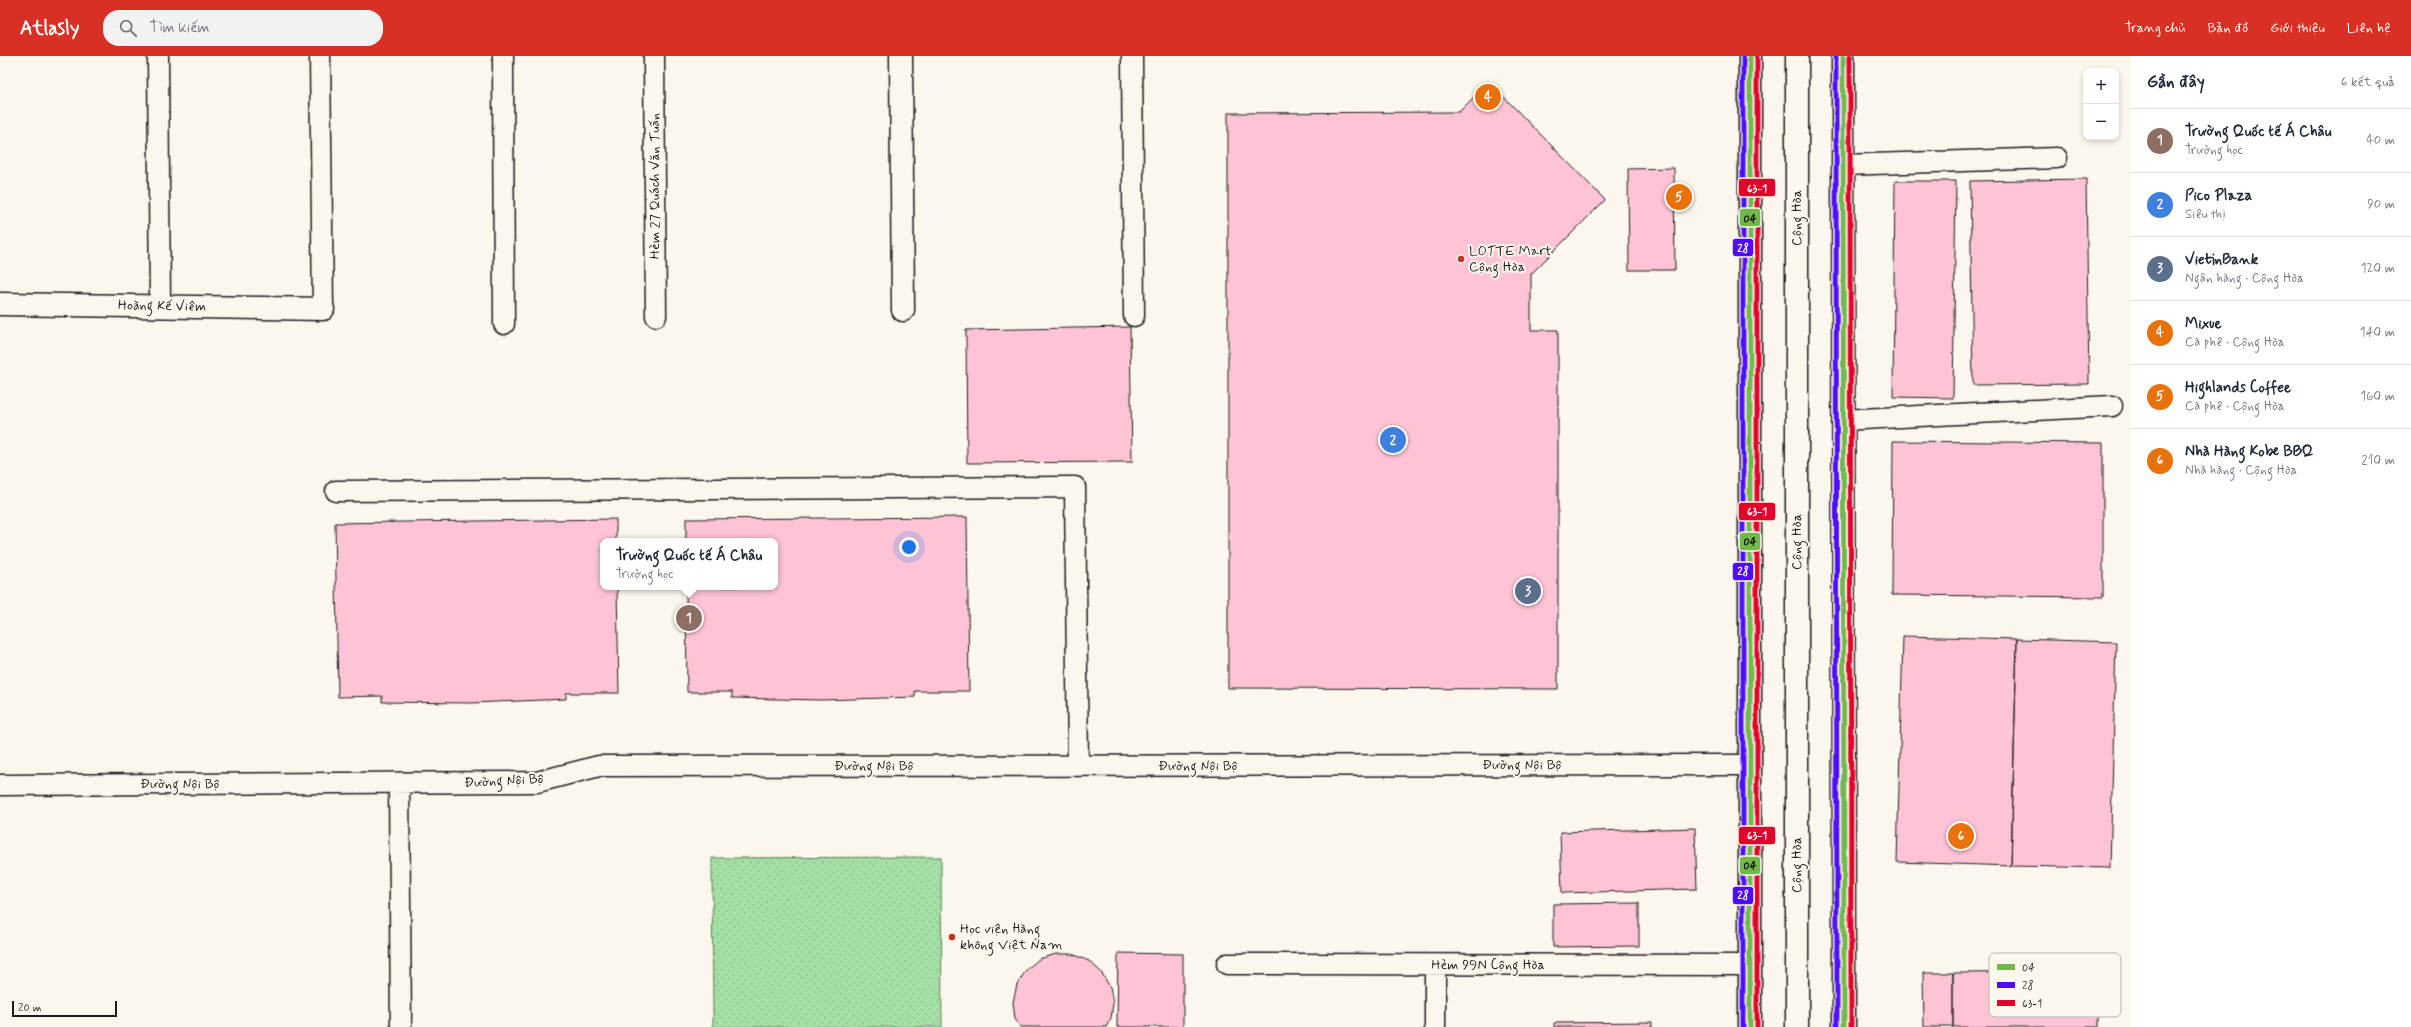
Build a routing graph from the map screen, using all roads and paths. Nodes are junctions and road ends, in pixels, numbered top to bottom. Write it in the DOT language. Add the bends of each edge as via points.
graph roads {
  1 [pos="158,56"];
  2 [pos="320,56"];
  3 [pos="504,56"];
  4 [pos="654,56"];
  5 [pos="901,56"];
  6 [pos="1132,56"];
  7 [pos="1750,56"];
  8 [pos="1797,56"];
  9 [pos="1843,56"];
  10 [pos="2057,158"];
  11 [pos="1843,165"];
  12 [pos="0,304"];
  13 [pos="160,306"];
  14 [pos="324,309"];
  15 [pos="903,310"];
  16 [pos="656,316"];
  17 [pos="1134,316"];
  18 [pos="504,324"];
  19 [pos="2112,406"];
  20 [pos="1843,420"];
  21 [pos="336,491"];
  22 [pos="1750,765"];
  23 [pos="1078,766"];
  24 [pos="399,783"];
  25 [pos="0,785"];
  26 [pos="1227,964"];
  27 [pos="1435,965"];
  28 [pos="1750,965"];
  29 [pos="401,1027"];
  30 [pos="1436,1027"];
  31 [pos="1750,1027"];
  32 [pos="1797,1027"];
  33 [pos="1844,1027"];
  1 -- 13 [label="lane"];
  2 -- 14 [label="lane"];
  3 -- 18 [label="lane"];
  4 -- 16 [label="lane, Hẻm 27 Quách Văn Tuấn"];
  5 -- 15 [label="main road"];
  6 -- 17 [label="lane"];
  7 -- 22 [label="main road"];
  8 -- 32 [label="main road, Cộng Hòa"];
  9 -- 11 [label="main road"];
  10 -- 11 [label="lane"];
  11 -- 20 [label="main road"];
  12 -- 13 [label="main road, Hoàng Kế Viêm"];
  13 -- 14 [label="main road, Hoàng Kế Viêm"];
  19 -- 20 [label="lane"];
  20 -- 33 [label="main road"];
  21 -- 23 [label="lane" via="1075,487"];
  22 -- 23 [label="lane, Đường Nội Bộ"];
  22 -- 28 [label="main road"];
  23 -- 24 [label="lane, Đường Nội Bộ" via="599,766 537,782"];
  24 -- 25 [label="lane, Đường Nội Bộ"];
  24 -- 29 [label="lane"];
  26 -- 27 [label="lane, Hẻm 99N Cộng Hòa"];
  27 -- 28 [label="lane, Hẻm 99N Cộng Hòa"];
  27 -- 30 [label="lane"];
  28 -- 31 [label="main road"];
}
